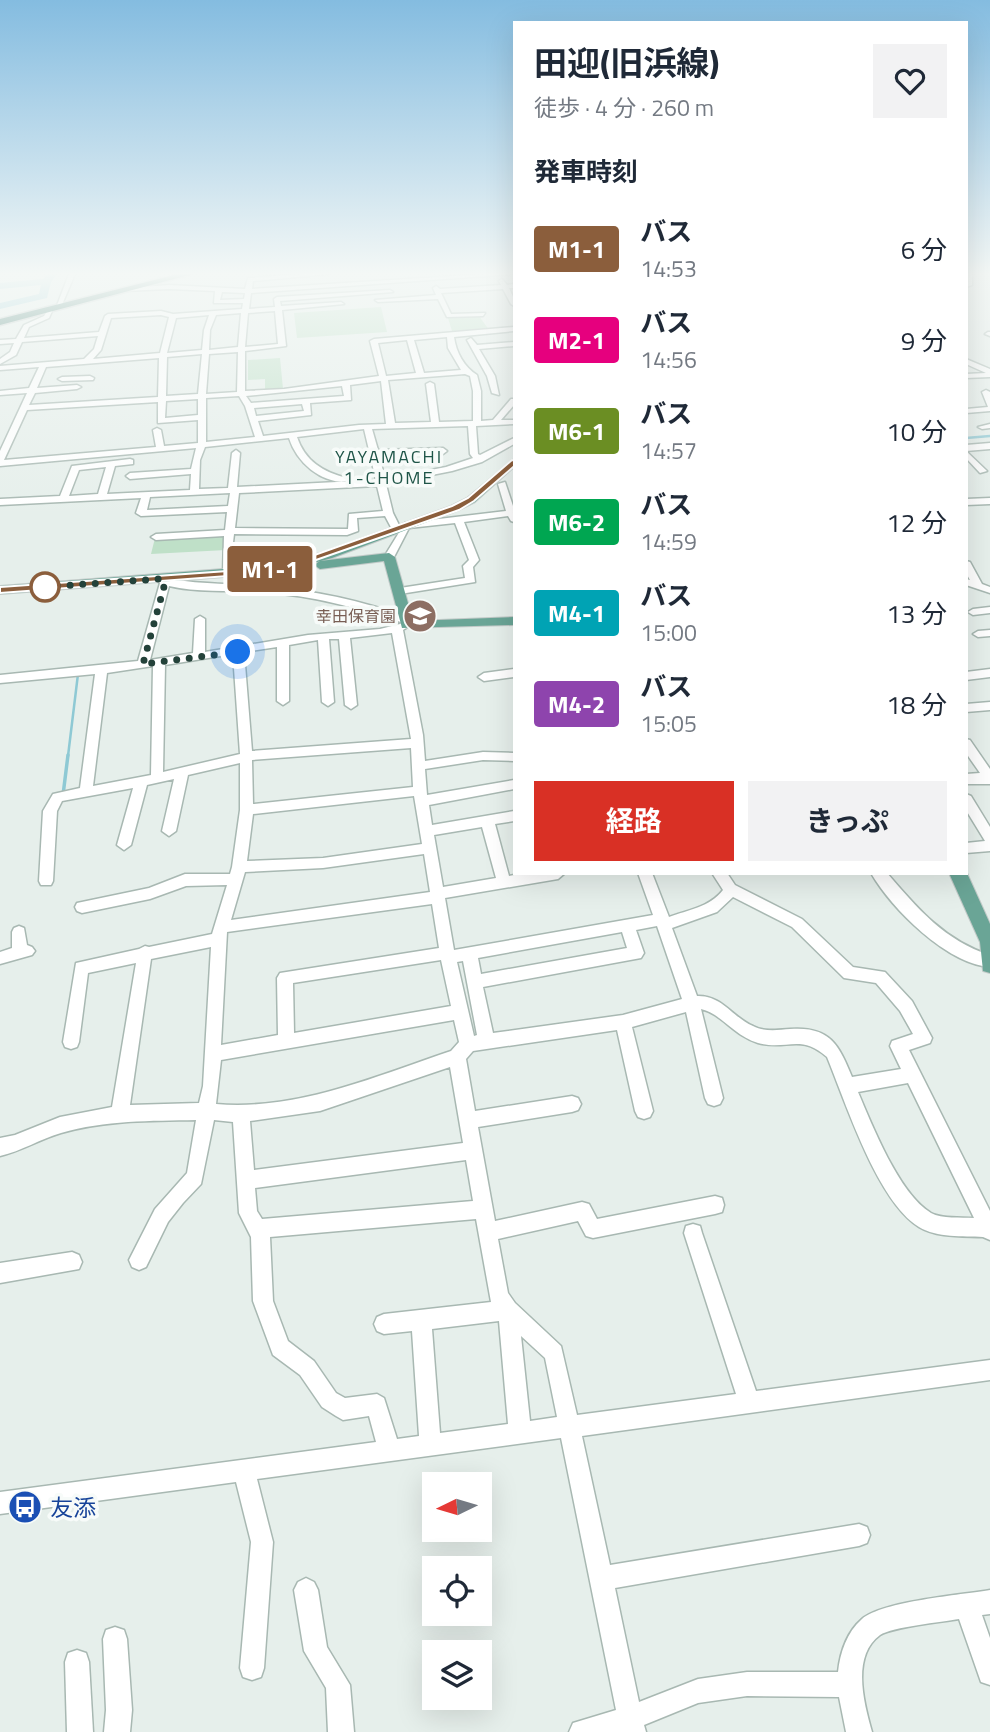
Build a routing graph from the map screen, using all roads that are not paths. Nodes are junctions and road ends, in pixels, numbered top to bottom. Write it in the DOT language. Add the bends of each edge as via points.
graph roads {
  1 [pos="163,354"];
  2 [pos="92,355"];
  3 [pos="153,355"];
  4 [pos="205,355"];
  5 [pos="242,355"];
  6 [pos="378,355"];
  7 [pos="415,355"];
  8 [pos="456,355"];
  9 [pos="478,355"];
  10 [pos="87,360"];
  11 [pos="968,362"];
  12 [pos="43,366"];
  13 [pos="0,368"];
  14 [pos="466,372"];
  15 [pos="990,374"];
  16 [pos="421,376"];
  17 [pos="968,376"];
  18 [pos="90,378"];
  19 [pos="384,378"];
  20 [pos="36,381"];
  21 [pos="346,384"];
  22 [pos="430,384"];
  23 [pos="77,387"];
  24 [pos="32,391"];
  25 [pos="986,392"];
  26 [pos="0,393"];
  27 [pos="496,393"];
  28 [pos="241,394"];
  29 [pos="202,396"];
  30 [pos="161,398"];
  31 [pos="305,401"];
  32 [pos="513,402"];
  33 [pos="249,406"];
  34 [pos="990,407"];
  35 [pos="24,408"];
  36 [pos="968,411"];
  37 [pos="202,417"];
  38 [pos="253,419"];
  39 [pos="513,422"];
  40 [pos="496,423"];
  41 [pos="474,424"];
  42 [pos="435,425"];
  43 [pos="391,426"];
  44 [pos="368,428"];
  45 [pos="157,430"];
  46 [pos="293,437"];
  47 [pos="258,438"];
  48 [pos="513,442"];
  49 [pos="202,445"];
  50 [pos="990,446"];
  51 [pos="160,448"];
  52 [pos="311,450"];
  53 [pos="132,451"];
  54 [pos="443,451"];
  55 [pos="968,451"];
  56 [pos="297,452"];
  57 [pos="236,453"];
  58 [pos="374,453"];
  59 [pos="968,453"];
  60 [pos="479,460"];
  61 [pos="0,461"];
  62 [pos="131,463"];
  63 [pos="513,463"];
  64 [pos="111,464"];
  65 [pos="197,471"];
  66 [pos="984,471"];
  67 [pos="130,476"];
  68 [pos="381,480"];
  69 [pos="497,483"];
  70 [pos="513,483"];
  71 [pos="234,489"];
  72 [pos="194,490"];
  73 [pos="130,493"];
  74 [pos="147,493"];
  75 [pos="102,495"];
  76 [pos="64,496"];
  77 [pos="990,501"];
  78 [pos="0,502"];
  79 [pos="968,502"];
  80 [pos="233,509"];
  81 [pos="388,513"];
  82 [pos="513,516"];
  83 [pos="459,520"];
  84 [pos="400,528"];
  85 [pos="230,532"];
  86 [pos="156,537"];
  87 [pos="389,557"];
  88 [pos="285,567"];
  89 [pos="228,573"];
  90 [pos="162,581"];
  91 [pos="971,583"];
  92 [pos="0,590"];
  93 [pos="990,590"];
  94 [pos="400,591"];
  95 [pos="990,610"];
  96 [pos="973,612"];
  97 [pos="200,620"];
  98 [pos="513,621"];
  99 [pos="403,625"];
  100 [pos="344,635"];
  101 [pos="323,637"];
  102 [pos="283,642"];
  103 [pos="238,652"];
  104 [pos="199,657"];
  105 [pos="159,662"];
  106 [pos="143,664"];
  107 [pos="101,671"];
  108 [pos="513,673"];
  109 [pos="990,673"];
  110 [pos="968,676"];
  111 [pos="484,677"];
  112 [pos="0,678"];
  113 [pos="283,701"];
  114 [pos="328,702"];
  115 [pos="351,705"];
  116 [pos="990,706"];
  117 [pos="968,708"];
  118 [pos="418,743"];
  119 [pos="968,746"];
  120 [pos="246,757"];
  121 [pos="513,757"];
  122 [pos="419,766"];
  123 [pos="182,772"];
  124 [pos="989,778"];
  125 [pos="157,779"];
  126 [pos="968,779"];
  127 [pos="141,782"];
  128 [pos="513,784"];
  129 [pos="86,792"];
  130 [pos="421,796"];
  131 [pos="968,802"];
  132 [pos="247,810"];
  133 [pos="513,816"];
  134 [pos="487,821"];
  135 [pos="169,831"];
  136 [pos="427,831"];
  137 [pos="990,838"];
  138 [pos="124,845"];
  139 [pos="990,846"];
  140 [pos="429,848"];
  141 [pos="968,848"];
  142 [pos="237,873"];
  143 [pos="546,875"];
  144 [pos="646,875"];
  145 [pos="880,875"];
  146 [pos="959,875"];
  147 [pos="727,879"];
  148 [pos="46,881"];
  149 [pos="504,882"];
  150 [pos="437,895"];
  151 [pos="82,907"];
  152 [pos="664,921"];
  153 [pos="627,925"];
  154 [pos="19,932"];
  155 [pos="220,933"];
  156 [pos="145,952"];
  157 [pos="469,953"];
  158 [pos="989,953"];
  159 [pos="448,955"];
  160 [pos="0,958"];
  161 [pos="475,982"];
  162 [pos="692,1004"];
  163 [pos="459,1012"];
  164 [pos="623,1022"];
  165 [pos="486,1041"];
  166 [pos="71,1042"];
  167 [pos="286,1042"];
  168 [pos="462,1051"];
  169 [pos="212,1054"];
  170 [pos="912,1076"];
  171 [pos="848,1086"];
  172 [pos="714,1098"];
  173 [pos="572,1104"];
  174 [pos="206,1111"];
  175 [pos="644,1111"];
  176 [pos="120,1114"];
  177 [pos="241,1114"];
  178 [pos="468,1120"];
  179 [pos="0,1147"];
  180 [pos="473,1150"];
  181 [pos="244,1180"];
  182 [pos="716,1205"];
  183 [pos="484,1209"];
  184 [pos="257,1229"];
  185 [pos="989,1230"];
  186 [pos="488,1232"];
  187 [pos="693,1233"];
  188 [pos="139,1260"];
  189 [pos="72,1262"];
  190 [pos="0,1273"];
  191 [pos="508,1310"];
  192 [pos="421,1320"];
  193 [pos="384,1324"];
  194 [pos="990,1370"];
  195 [pos="749,1402"];
  196 [pos="570,1427"];
  197 [pos="520,1433"];
  198 [pos="430,1445"];
  199 [pos="389,1451"];
  200 [pos="244,1470"];
  201 [pos="0,1503"];
  202 [pos="859,1535"];
  203 [pos="602,1578"];
  204 [pos="306,1590"];
  205 [pos="978,1604"];
  206 [pos="115,1639"];
  207 [pos="77,1662"];
  208 [pos="252,1668"];
  209 [pos="990,1673"];
  210 [pos="850,1685"];
  211 [pos="632,1725"];
  212 [pos="80,1732"];
  213 [pos="117,1732"];
  214 [pos="341,1732"];
  215 [pos="582,1732"];
  216 [pos="859,1732"];
  1 -- 30 [label="street"];
  2 -- 10 [label="street"];
  3 -- 10 [label="street"];
  4 -- 29 [label="street"];
  5 -- 28 [label="street"];
  6 -- 19 [label="street"];
  7 -- 16 [label="street"];
  8 -- 14 [label="street"];
  9 -- 27 [label="street"];
  10 -- 12 [label="street"];
  11 -- 15 [label="street"];
  12 -- 13 [label="street"];
  12 -- 20 [label="street"];
  14 -- 16 [label="street"];
  14 -- 41 [label="street" via="473,375 477,391"];
  15 -- 17 [label="street"];
  16 -- 19 [label="street"];
  18 -- 20 [label="street"];
  19 -- 21 [label="street"];
  19 -- 43 [label="street"];
  20 -- 24 [label="street"];
  21 -- 28 [label="street"];
  21 -- 31 [label="street" via="348,398"];
  22 -- 42 [label="street"];
  23 -- 24 [label="street"];
  24 -- 26 [label="street"];
  24 -- 35 [label="street"];
  25 -- 34 [label="street"];
  28 -- 29 [label="street"];
  28 -- 33 [label="street"];
  29 -- 30 [label="street"];
  29 -- 37 [label="street"];
  30 -- 35 [label="street"];
  30 -- 37 [label="street" via="161,421"];
  31 -- 33 [label="street"];
  31 -- 38 [label="street" via="308,413"];
  32 -- 40 [label="street"];
  33 -- 38 [label="street"];
  34 -- 36 [label="street"];
  35 -- 61 [label="street"];
  37 -- 49 [label="street"];
  38 -- 47 [label="street"];
  39 -- 40 [label="street"];
  40 -- 41 [label="street"];
  41 -- 42 [label="street"];
  41 -- 60 [label="street" via="474,454"];
  42 -- 43 [label="street"];
  43 -- 44 [label="street"];
  44 -- 46 [label="street"];
  44 -- 58 [label="street"];
  45 -- 51 [label="street"];
  46 -- 47 [label="street"];
  46 -- 56 [label="street"];
  47 -- 49 [label="street"];
  48 -- 60 [label="street"];
  49 -- 51 [label="street"];
  49 -- 65 [label="street"];
  50 -- 55 [label="street"];
  51 -- 53 [label="street"];
  52 -- 56 [label="street"];
  53 -- 61 [label="street"];
  53 -- 62 [label="street"];
  54 -- 58 [label="street"];
  56 -- 68 [label="street" via="333,478"];
  57 -- 71 [label="street"];
  58 -- 68 [label="street"];
  59 -- 66 [label="street"];
  60 -- 68 [label="street" via="450,470"];
  62 -- 64 [label="street"];
  62 -- 67 [label="street"];
  63 -- 69 [label="main road"];
  64 -- 75 [label="street"];
  64 -- 76 [label="street" via="75,468"];
  65 -- 67 [label="street"];
  65 -- 72 [label="street"];
  67 -- 73 [label="street"];
  68 -- 71 [label="street"];
  68 -- 81 [label="street"];
  69 -- 70 [label="street"];
  69 -- 82 [label="street"];
  69 -- 84 [label="main road" via="455,508"];
  71 -- 72 [label="street"];
  71 -- 80 [label="street"];
  72 -- 74 [label="street"];
  73 -- 74 [label="street"];
  73 -- 75 [label="street"];
  74 -- 80 [label="street" via="141,513"];
  75 -- 76 [label="street"];
  76 -- 78 [label="street"];
  77 -- 79 [label="street"];
  80 -- 85 [label="street"];
  81 -- 84 [label="street"];
  81 -- 85 [label="street" via="352,516 353,531 347,532"];
  82 -- 83 [label="street"];
  83 -- 84 [label="street"];
  83 -- 94 [label="street" via="474,560 468,566 471,580"];
  84 -- 87 [label="street"];
  84 -- 88 [label="main road"];
  85 -- 86 [label="street"];
  85 -- 89 [label="street"];
  87 -- 88 [label="main road"];
  87 -- 94 [label="main road"];
  88 -- 89 [label="main road"];
  89 -- 90 [label="main road"];
  90 -- 92 [label="main road"];
  90 -- 99 [label="street" via="357,602"];
  90 -- 106 [label="street"];
  91 -- 93 [label="street"];
  94 -- 99 [label="main road"];
  95 -- 96 [label="street"];
  97 -- 104 [label="street"];
  98 -- 99 [label="main road"];
  99 -- 100 [label="street"];
  99 -- 118 [label="street"];
  100 -- 101 [label="street"];
  100 -- 115 [label="street"];
  101 -- 102 [label="street"];
  101 -- 114 [label="street"];
  102 -- 103 [label="street"];
  102 -- 113 [label="street"];
  103 -- 104 [label="street"];
  103 -- 120 [label="street"];
  104 -- 105 [label="street"];
  105 -- 106 [label="street"];
  105 -- 125 [label="street"];
  106 -- 107 [label="street"];
  107 -- 112 [label="street"];
  107 -- 129 [label="street"];
  108 -- 111 [label="street"];
  109 -- 110 [label="street"];
  116 -- 117 [label="street"];
  118 -- 120 [label="street"];
  118 -- 122 [label="street"];
  119 -- 124 [label="street"];
  120 -- 123 [label="street"];
  120 -- 132 [label="street"];
  121 -- 122 [label="street" via="494,755"];
  122 -- 130 [label="street"];
  123 -- 125 [label="street"];
  123 -- 135 [label="street"];
  124 -- 126 [label="street"];
  125 -- 127 [label="street"];
  127 -- 129 [label="street"];
  127 -- 138 [label="street"];
  128 -- 130 [label="street"];
  129 -- 148 [label="street" via="53,802"];
  130 -- 132 [label="street"];
  130 -- 136 [label="street"];
  131 -- 137 [label="street"];
  132 -- 142 [label="street"];
  133 -- 134 [label="street"];
  134 -- 136 [label="street"];
  134 -- 149 [label="street"];
  136 -- 140 [label="street"];
  139 -- 141 [label="street"];
  140 -- 142 [label="street"];
  140 -- 150 [label="street"];
  142 -- 151 [label="street" via="185,880 150,893"];
  142 -- 155 [label="street"];
  143 -- 149 [label="street"];
  144 -- 152 [label="street"];
  145 -- 158 [label="street" via="939,938 966,956"];
  146 -- 158 [label="main road"];
  147 -- 152 [label="street" via="728,896 720,903"];
  147 -- 170 [label="street" via="797,923 849,973 880,977 889,985 924,1038 898,1046"];
  149 -- 150 [label="street"];
  150 -- 155 [label="street"];
  150 -- 159 [label="street"];
  152 -- 153 [label="street"];
  152 -- 162 [label="street"];
  153 -- 157 [label="street"];
  153 -- 161 [label="street" via="636,953"];
  154 -- 160 [label="street" via="24,952"];
  155 -- 156 [label="street"];
  155 -- 169 [label="street"];
  156 -- 166 [label="street" via="81,968"];
  156 -- 176 [label="street"];
  157 -- 159 [label="street"];
  157 -- 161 [label="street"];
  159 -- 163 [label="street"];
  159 -- 167 [label="street" via="285,978"];
  161 -- 165 [label="street"];
  162 -- 164 [label="street"];
  162 -- 171 [label="street" via="710,1003 750,1033 821,1040 833,1052"];
  162 -- 172 [label="street"];
  163 -- 167 [label="street"];
  163 -- 168 [label="street"];
  164 -- 165 [label="street"];
  164 -- 175 [label="street"];
  165 -- 168 [label="street"];
  167 -- 169 [label="street"];
  168 -- 177 [label="street" via="320,1103"];
  168 -- 178 [label="street"];
  169 -- 174 [label="street"];
  170 -- 171 [label="street"];
  170 -- 185 [label="street"];
  171 -- 185 [label="street" via="888,1177 913,1210 927,1222"];
  173 -- 178 [label="street"];
  174 -- 176 [label="street"];
  174 -- 177 [label="street"];
  174 -- 188 [label="street" via="195,1178 155,1221"];
  176 -- 179 [label="street" via="60,1125"];
  177 -- 181 [label="street"];
  178 -- 180 [label="street"];
  180 -- 181 [label="street"];
  180 -- 183 [label="street"];
  181 -- 184 [label="street" via="248,1213"];
  182 -- 186 [label="street" via="593,1229 582,1211"];
  183 -- 184 [label="street"];
  183 -- 186 [label="street"];
  184 -- 199 [label="street" via="262,1301 280,1348 307,1368 329,1400 344,1409 377,1405"];
  186 -- 191 [label="street" via="499,1297"];
  187 -- 195 [label="street"];
  189 -- 190 [label="street"];
  191 -- 192 [label="street"];
  191 -- 196 [label="street" via="554,1353"];
  191 -- 197 [label="street"];
  192 -- 193 [label="street"];
  192 -- 198 [label="street"];
  194 -- 195 [label="street"];
  195 -- 196 [label="street"];
  196 -- 197 [label="street"];
  196 -- 203 [label="street"];
  197 -- 198 [label="street"];
  198 -- 199 [label="street"];
  199 -- 200 [label="street"];
  200 -- 201 [label="street"];
  200 -- 208 [label="street" via="262,1542"];
  202 -- 203 [label="street"];
  203 -- 211 [label="street"];
  204 -- 214 [label="street" via="316,1651 338,1685"];
  205 -- 209 [label="street"];
  205 -- 210 [label="street" via="874,1623 858,1642"];
  206 -- 213 [label="street"];
  207 -- 212 [label="street"];
  210 -- 211 [label="street" via="747,1684 698,1691"];
  210 -- 216 [label="street"];
  211 -- 215 [label="street"];
}
